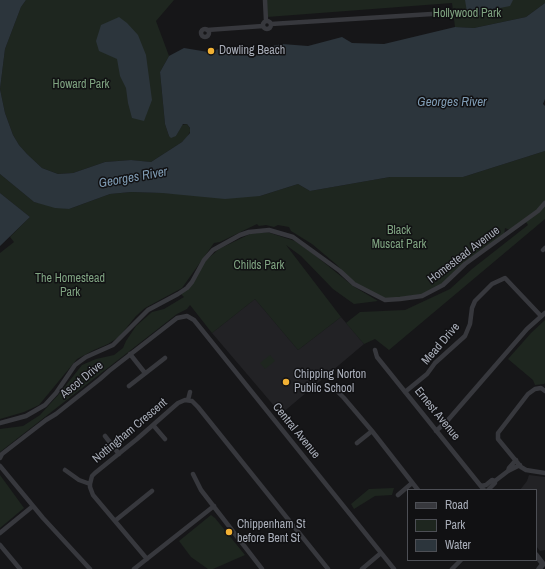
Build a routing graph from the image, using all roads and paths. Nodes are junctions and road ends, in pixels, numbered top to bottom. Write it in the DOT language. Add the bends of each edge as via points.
graph roads {
  1 [pos="265,0"];
  2 [pos="448,13"];
  3 [pos="266,21"];
  4 [pos="271,24"];
  5 [pos="263,26"];
  6 [pos="207,30"];
  7 [pos="545,203"];
  8 [pos="543,314"];
  9 [pos="177,318"];
  10 [pos="375,350"];
  11 [pos="130,354"];
  12 [pos="165,358"];
  13 [pos="145,374"];
  14 [pos="129,386"];
  15 [pos="334,388"];
  16 [pos="190,392"];
  17 [pos="405,392"];
  18 [pos="545,392"];
  19 [pos="188,400"];
  20 [pos="0,423"];
  21 [pos="153,425"];
  22 [pos="372,431"];
  23 [pos="436,431"];
  24 [pos="105,436"];
  25 [pos="165,439"];
  26 [pos="357,443"];
  27 [pos="119,454"];
  28 [pos="0,458"];
  29 [pos="516,460"];
  30 [pos="0,466"];
  31 [pos="520,466"];
  32 [pos="65,470"];
  33 [pos="508,471"];
  34 [pos="545,472"];
  35 [pos="193,474"];
  36 [pos="495,481"];
  37 [pos="412,483"];
  38 [pos="90,484"];
  39 [pos="482,488"];
  40 [pos="417,489"];
  41 [pos="489,489"];
  42 [pos="152,491"];
  43 [pos="398,495"];
  44 [pos="33,506"];
  45 [pos="214,506"];
  46 [pos="116,520"];
  47 [pos="0,533"];
  48 [pos="0,545"];
  49 [pos="381,553"];
  50 [pos="147,559"];
  51 [pos="460,561"];
  52 [pos="20,569"];
  53 [pos="90,569"];
  54 [pos="134,569"];
  55 [pos="262,569"];
  56 [pos="328,569"];
  57 [pos="362,569"];
  58 [pos="394,569"];
  59 [pos="452,569"];
  1 -- 3 [label="street"];
  2 -- 4 [label="street"];
  3 -- 4 [label="street"];
  3 -- 5 [label="street"];
  4 -- 5 [label="street" via="268,28"];
  5 -- 6 [label="street"];
  7 -- 20 [label="street, Homestead Avenue" via="521,225 465,264 443,285 422,296 400,299 385,300 354,284 293,237 269,230 240,235 213,250 187,288 148,310 113,345 74,365 45,405 26,416"];
  8 -- 17 [label="street, Mead Drive" via="505,278 492,284 475,301 465,336"];
  8 -- 23 [label="street"];
  9 -- 11 [label="street, Ascot Drive"];
  9 -- 49 [label="street, Central Avenue" via="187,316 194,320"];
  10 -- 17 [label="street, Ernest Avenue" via="377,357"];
  11 -- 13 [label="street"];
  11 -- 28 [label="street, Ascot Drive"];
  12 -- 13 [label="street"];
  13 -- 14 [label="street"];
  15 -- 22 [label="street"];
  16 -- 19 [label="street"];
  17 -- 23 [label="street, Ernest Avenue"];
  18 -- 29 [label="street" via="541,388 528,394 498,433 498,439"];
  19 -- 21 [label="street, Nottingham Crescent" via="178,403"];
  19 -- 56 [label="street" via="198,407"];
  21 -- 25 [label="street"];
  21 -- 27 [label="street, Nottingham Crescent"];
  22 -- 26 [label="street"];
  22 -- 37 [label="street"];
  23 -- 39 [label="street, Ernest Avenue"];
  24 -- 27 [label="street"];
  27 -- 38 [label="street, Nottingham Crescent" via="95,473"];
  29 -- 31 [label="street"];
  29 -- 33 [label="street"];
  30 -- 44 [label="street"];
  31 -- 33 [label="street"];
  31 -- 34 [label="street" via="526,470"];
  32 -- 38 [label="street"];
  33 -- 36 [label="street"];
  35 -- 45 [label="street" via="201,490"];
  36 -- 39 [label="street" via="492,480"];
  36 -- 41 [label="street"];
  37 -- 40 [label="street"];
  37 -- 43 [label="street"];
  38 -- 46 [label="street" via="93,495"];
  42 -- 46 [label="street"];
  44 -- 47 [label="street"];
  44 -- 53 [label="street"];
  45 -- 50 [label="street"];
  45 -- 55 [label="street"];
  46 -- 50 [label="street"];
  48 -- 52 [label="street"];
  49 -- 57 [label="street"];
  49 -- 58 [label="street, Central Avenue"];
  50 -- 54 [label="street"];
  51 -- 59 [label="street"];
}
